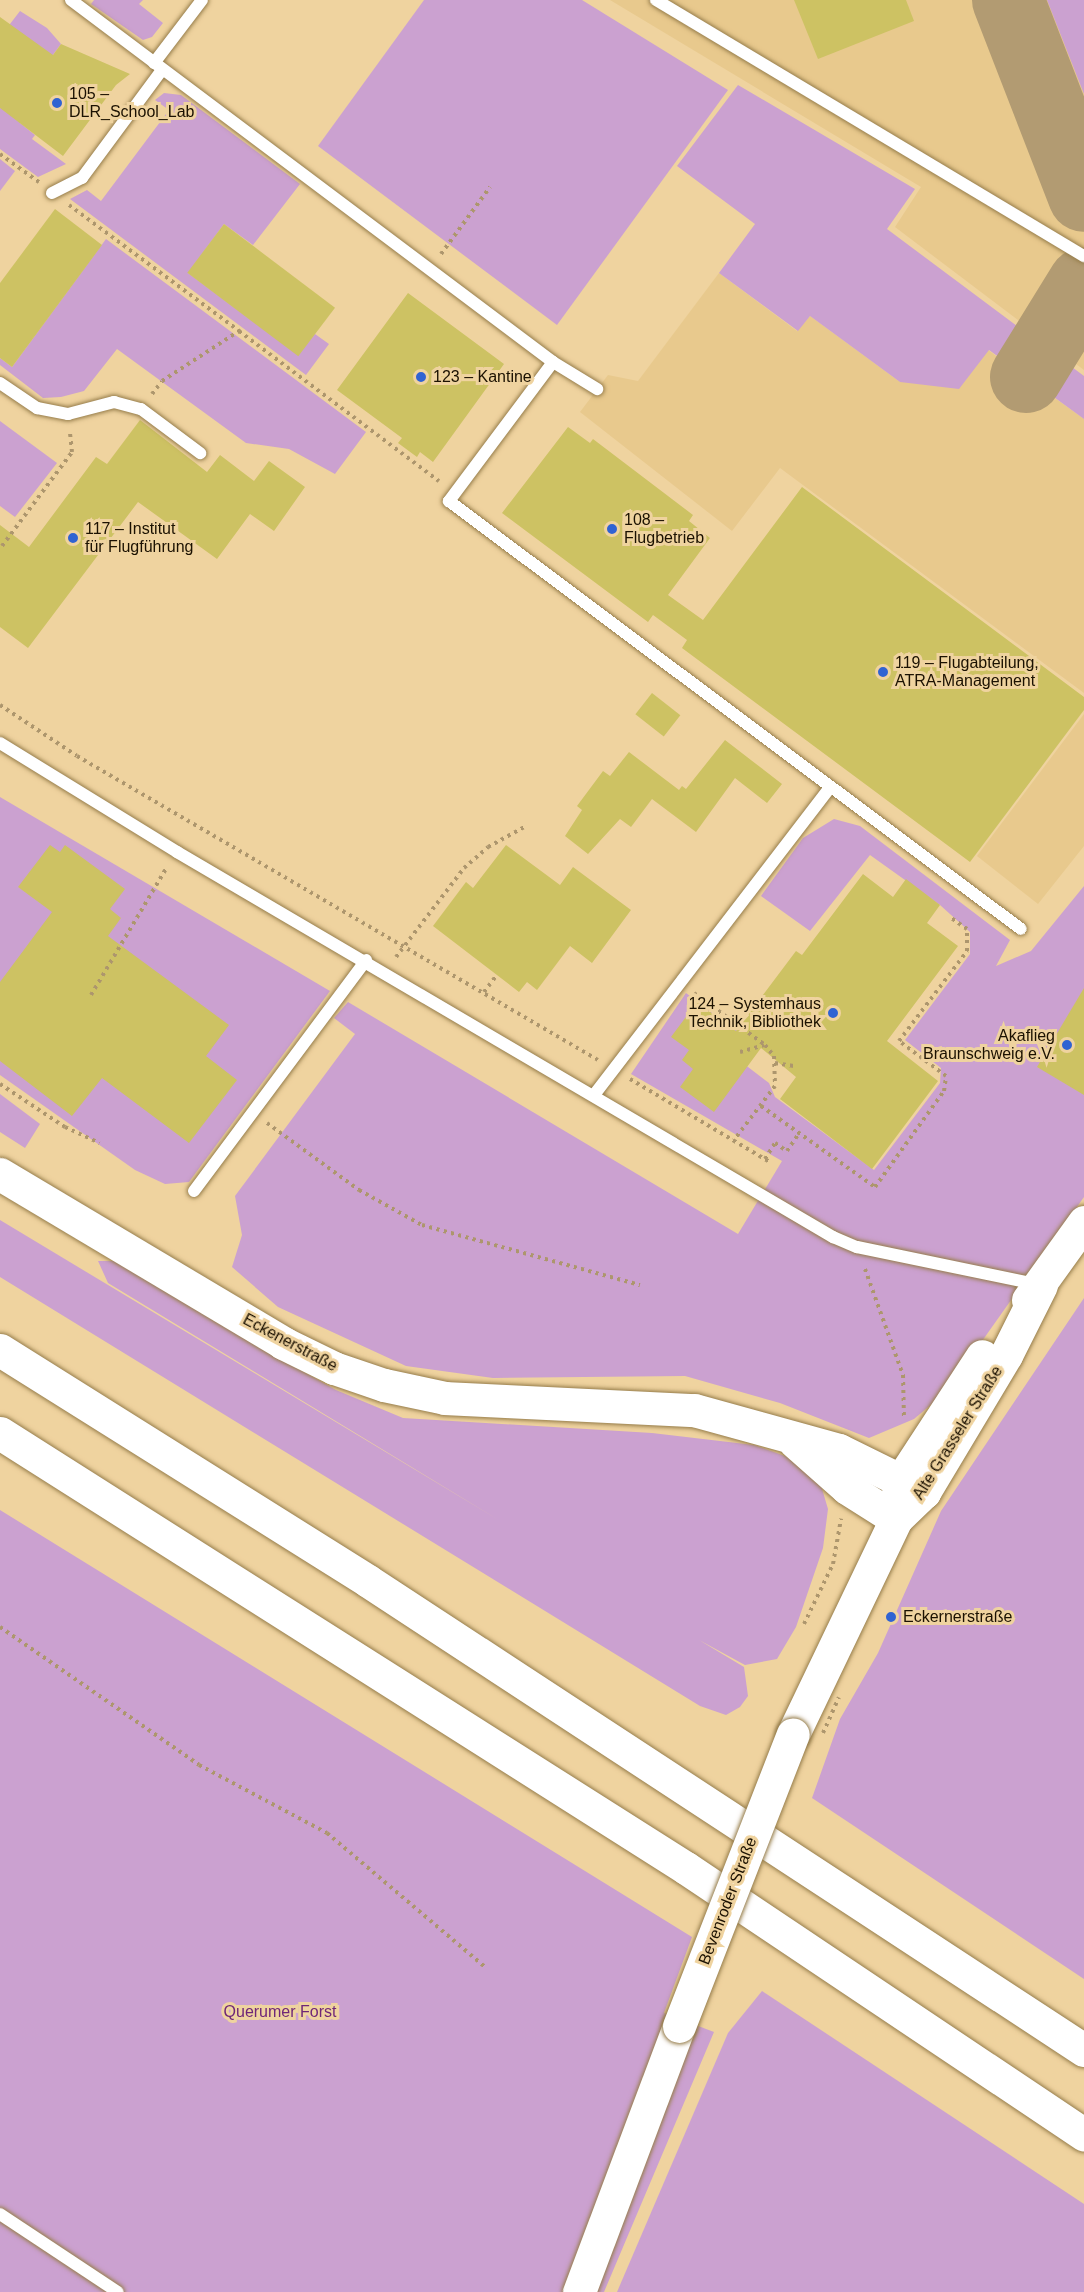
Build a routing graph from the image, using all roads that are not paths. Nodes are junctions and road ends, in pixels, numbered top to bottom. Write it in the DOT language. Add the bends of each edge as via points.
graph roads {
  1 [pos="71,0"];
  2 [pos="202,0"];
  3 [pos="656,0"];
  4 [pos="158,67"];
  5 [pos="52,193"];
  6 [pos="1084,256"];
  7 [pos="554,362"];
  8 [pos="0,383"];
  9 [pos="597,389"];
  10 [pos="200,453"];
  11 [pos="0,743"];
  12 [pos="829,789"];
  13 [pos="1021,929"];
  14 [pos="366,960"];
  15 [pos="594,1095"];
  16 [pos="0,1174"];
  17 [pos="194,1191"];
  18 [pos="1084,1222"];
  19 [pos="1041,1285"];
  20 [pos="0,1350"];
  21 [pos="0,1433"];
  22 [pos="790,1438"];
  23 [pos="913,1486"];
  24 [pos="896,1519"];
  25 [pos="1084,2049"];
  26 [pos="1084,2134"];
  27 [pos="0,2214"];
  28 [pos="118,2292"];
  29 [pos="579,2292"];
  1 -- 4 [label="lane"];
  2 -- 4 [label="lane"];
  3 -- 6 [label="lane"];
  4 -- 5 [label="lane" via="82,178"];
  4 -- 7 [label="lane"];
  7 -- 9 [label="lane"];
  7 -- 12 [label="lane" via="449,501"];
  8 -- 10 [label="lane" via="37,408 68,414 114,402 141,409"];
  11 -- 14 [label="lane" via="177,852"];
  12 -- 13 [label="lane"];
  12 -- 15 [label="lane"];
  14 -- 15 [label="lane"];
  14 -- 17 [label="lane"];
  15 -- 19 [label="lane" via="750,1191 857,1247"];
  16 -- 22 [label="main road, Eckenerstraße" via="283,1343 334,1368 384,1385 445,1398 694,1410 748,1422"];
  18 -- 19 [label="main road, Alte Grasseler Straße"];
  19 -- 23 [label="main road, Alte Grasseler Straße" via="1006,1355"];
  20 -- 25 [label="main road" via="378,1587"];
  21 -- 26 [label="main road" via="686,1868"];
  22 -- 23 [label="main road, Eckenerstraße" via="839,1450"];
  22 -- 24 [label="main road, Eckenerstraße" via="847,1488"];
  23 -- 24 [label="main road, Alte Grasseler Straße"];
  24 -- 29 [label="main road, Bevenroder Straße, bridge" via="792,1734"];
  27 -- 28 [label="lane"];
}
